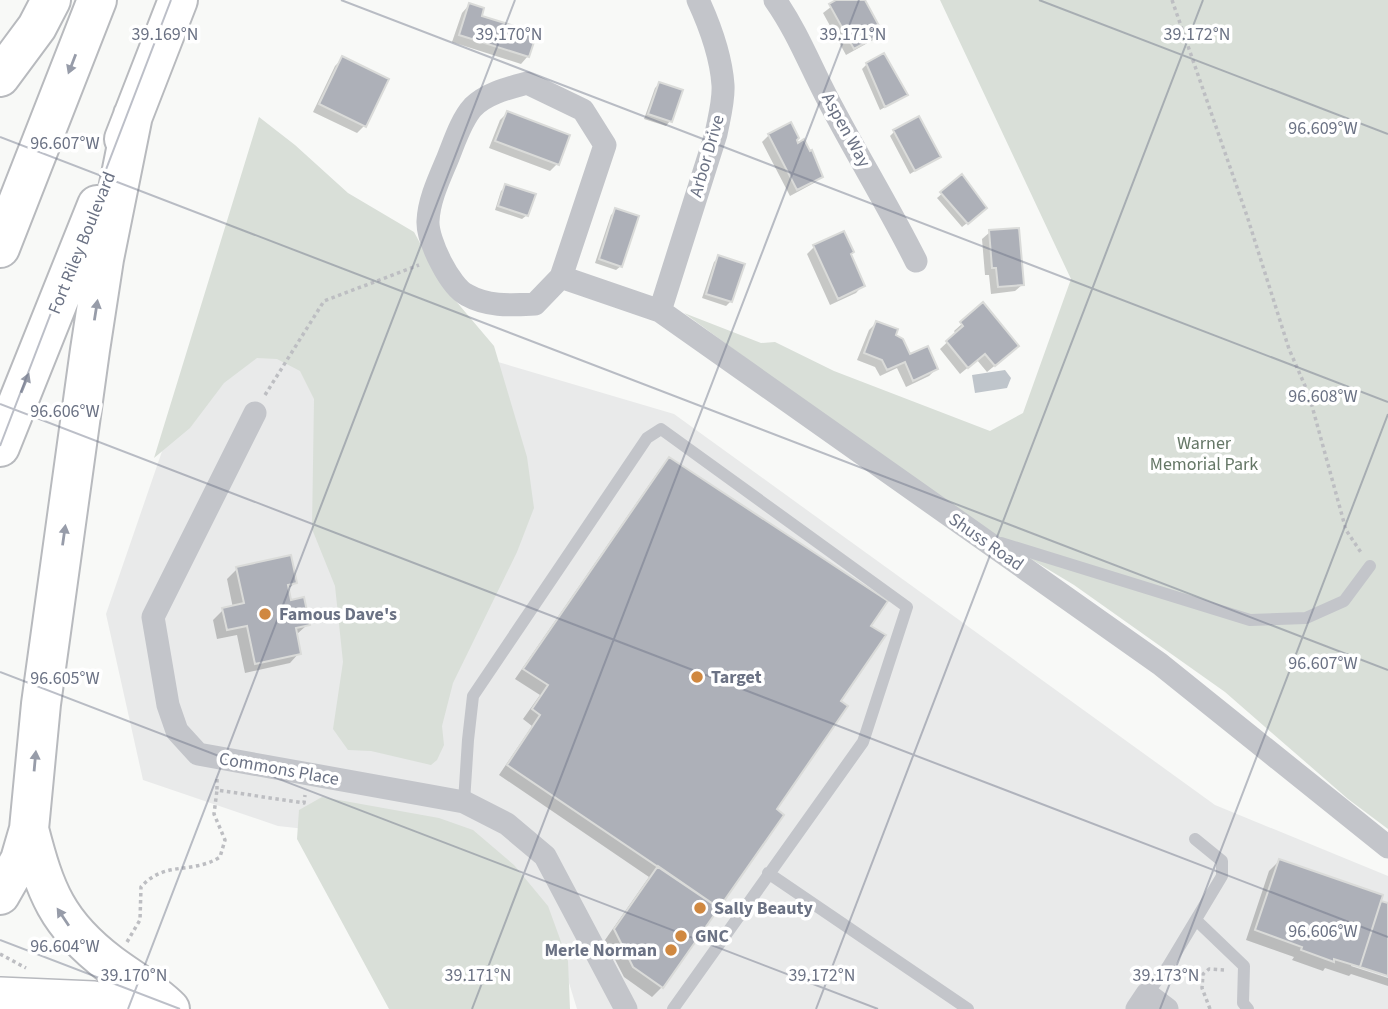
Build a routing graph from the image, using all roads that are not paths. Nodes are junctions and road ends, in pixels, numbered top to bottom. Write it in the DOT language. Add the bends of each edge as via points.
graph roads {
  1 [pos="51,0"];
  2 [pos="97,0"];
  3 [pos="178,0"];
  4 [pos="698,0"];
  5 [pos="775,0"];
  6 [pos="0,77"];
  7 [pos="133,115"];
  8 [pos="0,248"];
  9 [pos="916,261"];
  10 [pos="561,277"];
  11 [pos="660,311"];
  12 [pos="255,412"];
  13 [pos="0,447"];
  14 [pos="978,537"];
  15 [pos="1370,566"];
  16 [pos="464,802"];
  17 [pos="29,829"];
  18 [pos="1195,839"];
  19 [pos="1388,847"];
  20 [pos="768,873"];
  21 [pos="0,895"];
  22 [pos="1196,920"];
  23 [pos="8,997"];
  24 [pos="1142,1002"];
  25 [pos="138,1009"];
  26 [pos="170,1009"];
  27 [pos="626,1009"];
  28 [pos="673,1009"];
  29 [pos="968,1009"];
  30 [pos="1167,1009"];
  31 [pos="1248,1009"];
  1 -- 6 [label="highway"];
  2 -- 8 [label="highway, one-way"];
  3 -- 7 [label="highway, Fort Riley Boulevard"];
  4 -- 11 [label="street, Arbor Drive" via="719,57 721,111"];
  5 -- 9 [label="street, Aspen Way"];
  13 -- 7 [label="highway, Fort Riley Boulevard, one-way"];
  17 -- 7 [label="highway, one-way" via="41,704 90,350"];
  10 -- 10 [label="street" via="535,303 502,306 465,295 437,258 428,223 456,137 473,107 492,94 527,83 583,110 605,145"];
  10 -- 11 [label="street, Shuss Road"];
  11 -- 14 [label="street, Shuss Road"];
  12 -- 16 [label="street, Commons Place" via="152,617 177,731 198,754"];
  14 -- 15 [label="lane" via="1250,620 1307,618 1344,601"];
  14 -- 19 [label="street, Shuss Road" via="1160,664"];
  16 -- 20 [label="lane" via="473,696 647,438 661,429 907,607 863,742"];
  16 -- 27 [label="street, Commons Place" via="507,824 545,856"];
  17 -- 21 [label="highway" via="20,860"];
  26 -- 17 [label="highway, one-way" via="89,947 65,922 40,872"];
  18 -- 22 [label="lane" via="1222,861 1222,877"];
  20 -- 28 [label="lane"];
  20 -- 29 [label="lane"];
  22 -- 24 [label="lane"];
  22 -- 31 [label="lane" via="1244,966 1243,1003"];
  23 -- 25 [label="main road" via="94,1000"];
  24 -- 30 [label="street"];
}
